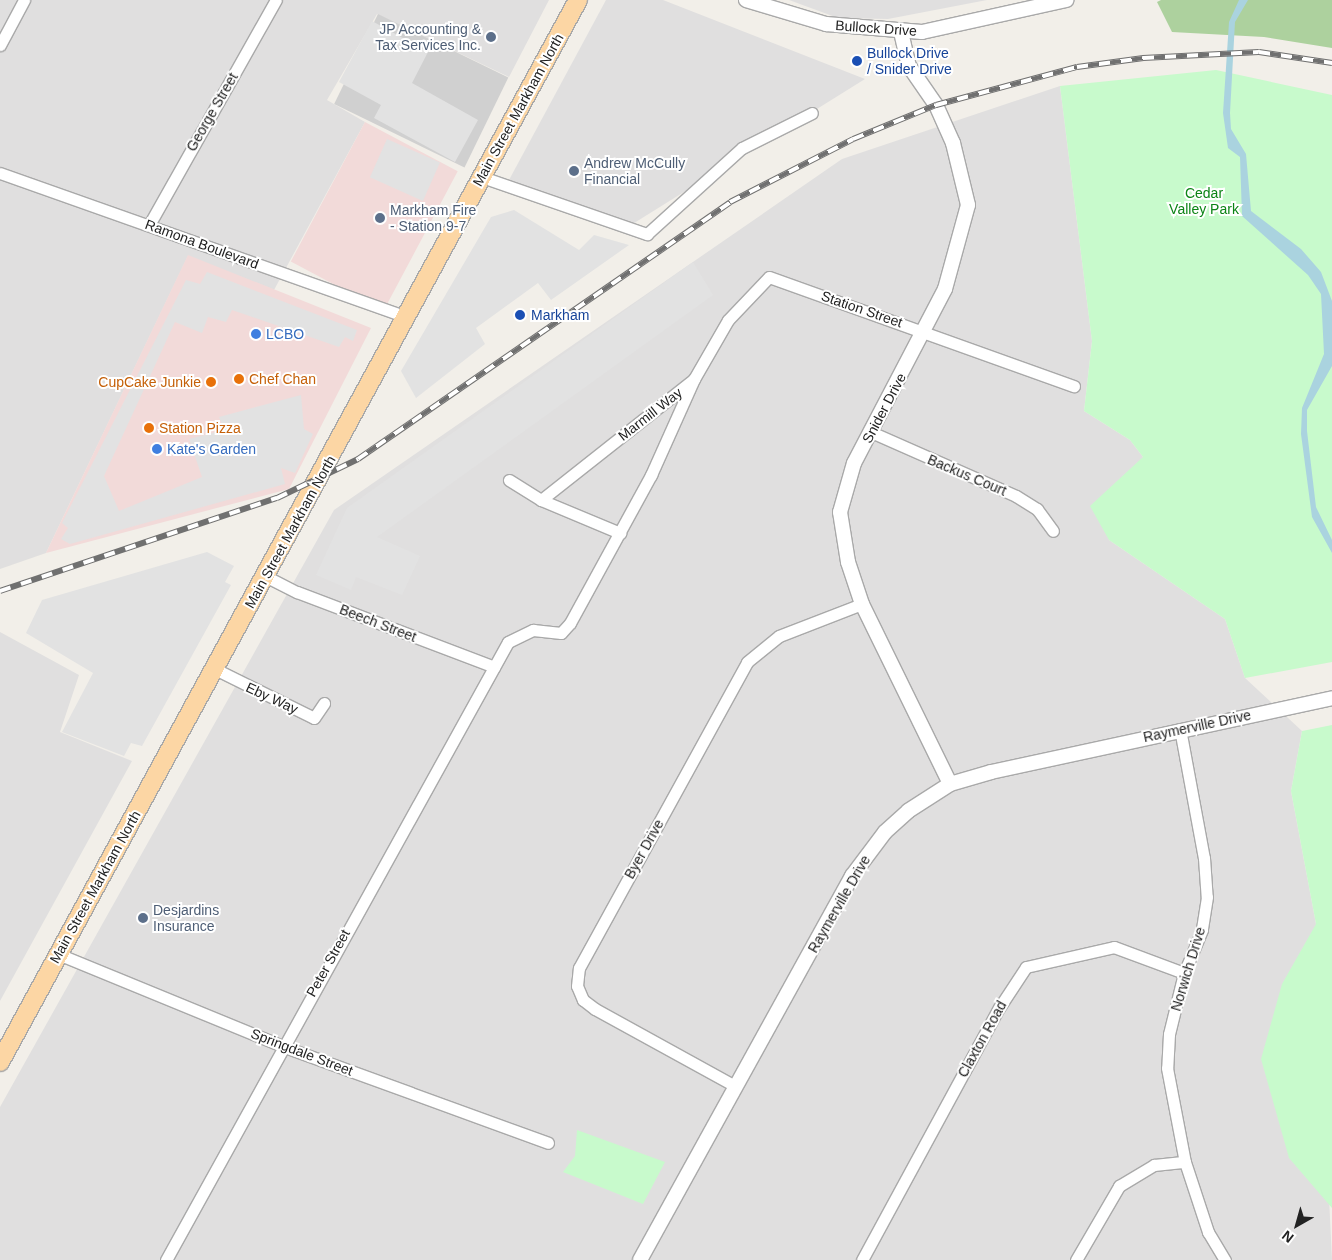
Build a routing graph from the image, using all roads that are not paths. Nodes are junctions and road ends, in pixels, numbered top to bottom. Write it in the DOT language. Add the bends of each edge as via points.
graph roads {
  1 [pos="24,0"];
  2 [pos="276,0"];
  3 [pos="578,0"];
  4 [pos="746,0"];
  5 [pos="1066,0"];
  6 [pos="901,32"];
  7 [pos="0,45"];
  8 [pos="812,114"];
  9 [pos="0,172"];
  10 [pos="482,177"];
  11 [pos="149,225"];
  12 [pos="404,316"];
  13 [pos="926,330"];
  14 [pos="694,379"];
  15 [pos="1074,386"];
  16 [pos="871,432"];
  17 [pos="510,480"];
  18 [pos="542,500"];
  19 [pos="1053,531"];
  20 [pos="620,533"];
  21 [pos="265,576"];
  22 [pos="862,604"];
  23 [pos="494,667"];
  24 [pos="215,669"];
  25 [pos="1332,698"];
  26 [pos="324,703"];
  27 [pos="1180,729"];
  28 [pos="950,784"];
  29 [pos="58,954"];
  30 [pos="1184,973"];
  31 [pos="282,1046"];
  32 [pos="0,1062"];
  33 [pos="735,1086"];
  34 [pos="548,1143"];
  35 [pos="1185,1162"];
  36 [pos="166,1260"];
  37 [pos="640,1260"];
  38 [pos="862,1260"];
  39 [pos="1076,1260"];
  40 [pos="1225,1260"];
  1 -- 7 [label="street"];
  2 -- 11 [label="street, George Street"];
  3 -- 10 [label="main road, Main Street Markham North"];
  4 -- 6 [label="street, Bullock Drive" via="826,24"];
  5 -- 6 [label="street, Bullock Drive" via="922,32"];
  6 -- 13 [label="street, Snider Drive" via="909,66 936,105 953,143 968,205 954,268"];
  8 -- 10 [label="street" via="742,148 647,234"];
  9 -- 11 [label="street, Ramona Boulevard"];
  10 -- 12 [label="main road, Main Street Markham North"];
  11 -- 12 [label="street, Ramona Boulevard"];
  12 -- 21 [label="main road, Main Street Markham North"];
  13 -- 14 [label="street, Station Street" via="769,277 728,320"];
  13 -- 15 [label="street, Station Street"];
  13 -- 16 [label="street, Snider Drive"];
  14 -- 18 [label="street, Marmill Way"];
  14 -- 20 [label="street, Marmill Way"];
  16 -- 19 [label="street, Backus Court" via="1016,496 1037,509"];
  16 -- 22 [label="street, Snider Drive" via="854,463 840,512 848,562"];
  17 -- 18 [label="street"];
  18 -- 20 [label="street"];
  20 -- 23 [label="street, Marmill Way" via="561,633 522,632 508,642"];
  21 -- 23 [label="street, Beech Street" via="297,592"];
  21 -- 24 [label="main road, Main Street Markham North"];
  22 -- 28 [label="street, Snider Drive"];
  22 -- 33 [label="street, Byer Drive" via="779,636 747,662 580,968 576,986 583,1000"];
  23 -- 31 [label="street, Peter Street"];
  24 -- 26 [label="street, Eby Way" via="314,718"];
  24 -- 29 [label="main road, Main Street Markham North"];
  25 -- 27 [label="street, Raymerville Drive"];
  27 -- 28 [label="street, Raymerville Drive"];
  27 -- 30 [label="street, Norwich Drive" via="1204,858 1207,897 1202,930"];
  28 -- 33 [label="street, Raymerville Drive" via="908,810 868,852"];
  29 -- 31 [label="street, Springdale Street"];
  29 -- 32 [label="main road, Main Street Markham North"];
  30 -- 35 [label="street, Norwich Drive" via="1169,1034 1167,1068"];
  30 -- 38 [label="street, Claxton Road" via="1114,947 1026,967 999,1008"];
  31 -- 34 [label="street, Springdale Street"];
  31 -- 36 [label="street, Peter Street"];
  33 -- 37 [label="street, Raymerville Drive"];
  35 -- 39 [label="street" via="1154,1165 1120,1186"];
  35 -- 40 [label="street, Norwich Drive" via="1208,1232"];
}
